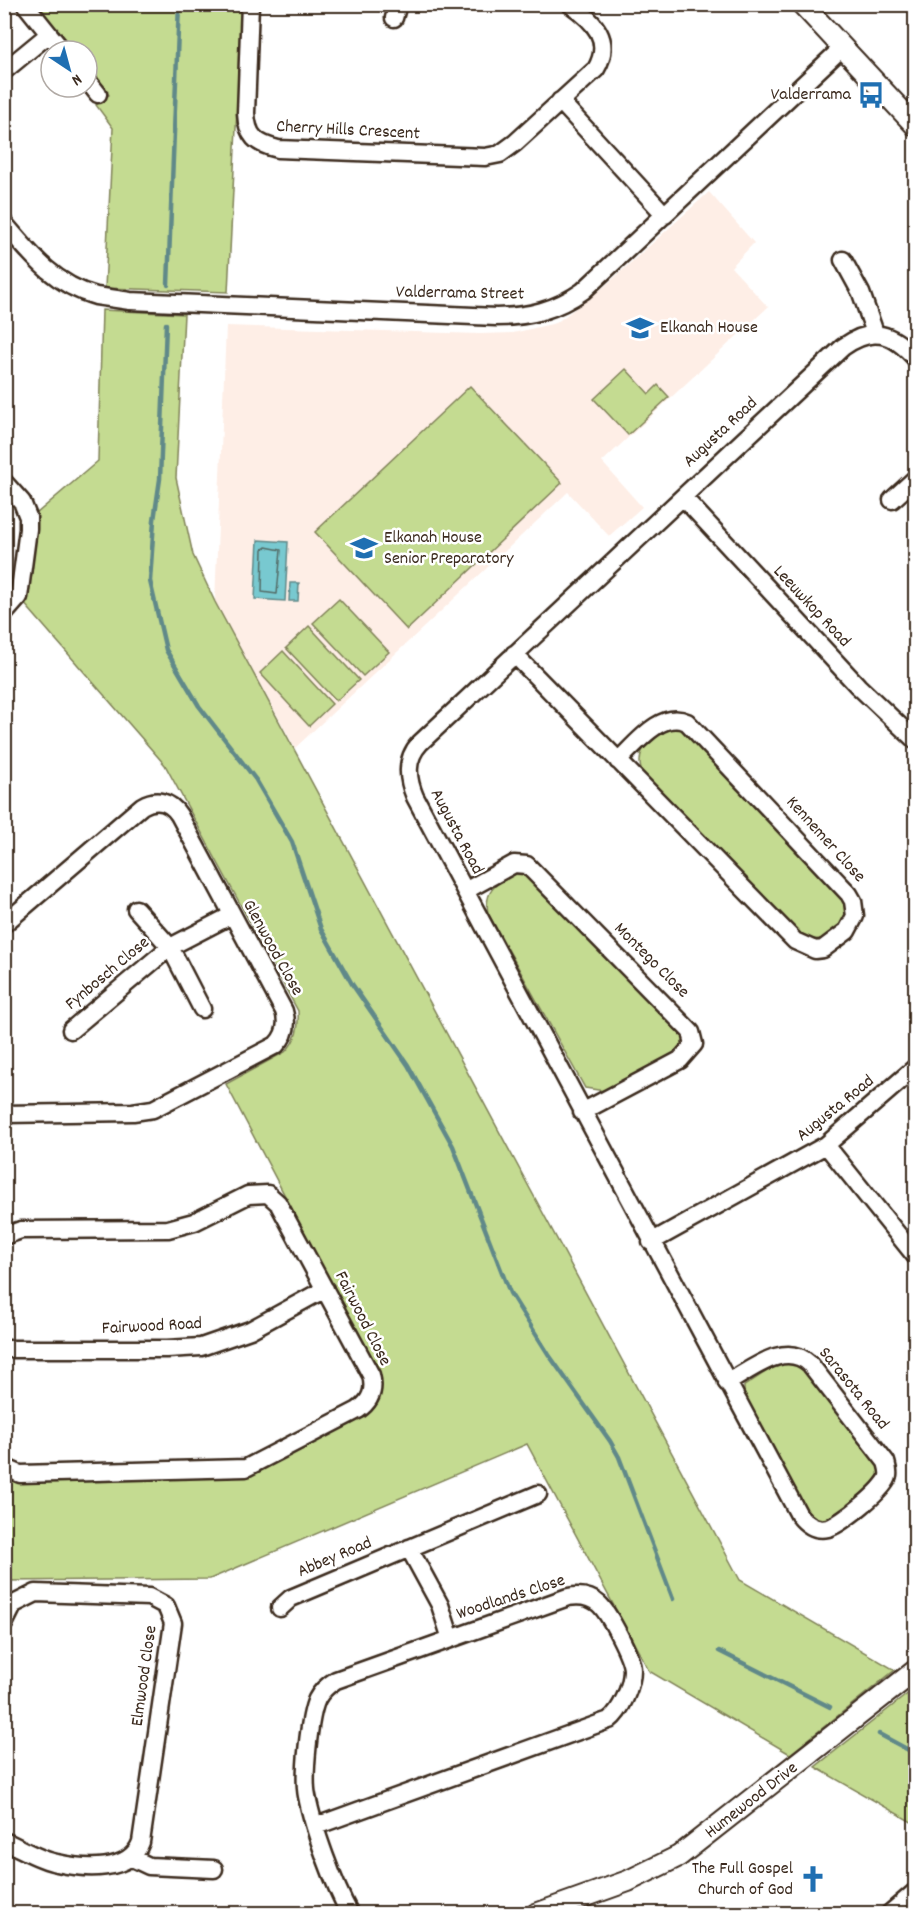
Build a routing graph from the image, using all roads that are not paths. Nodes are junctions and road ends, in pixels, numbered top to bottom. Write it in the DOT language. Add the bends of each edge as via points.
graph roads {
  1 [pos="25,4"];
  2 [pos="250,4"];
  3 [pos="570,4"];
  4 [pos="802,4"];
  5 [pos="49,33"];
  6 [pos="54,39"];
  7 [pos="842,48"];
  8 [pos="4,71"];
  9 [pos="560,101"];
  10 [pos="915,126"];
  11 [pos="665,215"];
  12 [pos="4,223"];
  13 [pos="843,260"];
  14 [pos="875,333"];
  15 [pos="915,359"];
  16 [pos="915,478"];
  17 [pos="4,482"];
  18 [pos="682,497"];
  19 [pos="892,500"];
  20 [pos="4,614"];
  21 [pos="514,654"];
  22 [pos="915,741"];
  23 [pos="618,761"];
  24 [pos="465,891"];
  25 [pos="136,909"];
  26 [pos="232,915"];
  27 [pos="4,924"];
  28 [pos="170,947"];
  29 [pos="202,1009"];
  30 [pos="71,1030"];
  31 [pos="915,1067"];
  32 [pos="582,1112"];
  33 [pos="4,1114"];
  34 [pos="826,1145"];
  35 [pos="4,1236"];
  36 [pos="651,1242"];
  37 [pos="915,1257"];
  38 [pos="325,1289"];
  39 [pos="4,1349"];
  40 [pos="727,1383"];
  41 [pos="4,1467"];
  42 [pos="538,1494"];
  43 [pos="409,1548"];
  44 [pos="280,1608"];
  45 [pos="4,1624"];
  46 [pos="451,1639"];
  47 [pos="915,1670"];
  48 [pos="316,1826"];
  49 [pos="4,1840"];
  50 [pos="132,1858"];
  51 [pos="214,1869"];
  52 [pos="915,1890"];
  53 [pos="340,1894"];
  54 [pos="345,1914"];
  55 [pos="350,1914"];
  56 [pos="536,1914"];
  57 [pos="889,1914"];
  1 -- 5 [label="street"];
  2 -- 9 [label="street, Cherry Hills Crescent" via="246,122 253,139 264,146 493,156 515,144"];
  3 -- 9 [label="street, Cherry Hills Crescent" via="588,19 601,36 604,48 596,69"];
  4 -- 7 [label="street"];
  5 -- 6 [label="street"];
  5 -- 8 [label="street"];
  7 -- 10 [label="street"];
  7 -- 11 [label="street, Valderrama Street"];
  9 -- 11 [label="street"];
  11 -- 12 [label="street, Valderrama Street" via="570,300 534,315 516,317 96,296 65,285"];
  13 -- 14 [label="street" via="861,293"];
  14 -- 15 [label="street" via="894,340"];
  14 -- 18 [label="street, Augusta Road" via="856,338 824,363"];
  16 -- 19 [label="street"];
  17 -- 20 [label="street" via="22,502 28,517 19,597"];
  18 -- 21 [label="street, Augusta Road"];
  18 -- 22 [label="street, Leeuwkop Road" via="858,686"];
  21 -- 23 [label="street, Kennemer Close"];
  21 -- 24 [label="street, Augusta Road" via="410,756 408,775 415,797"];
  23 -- 23 [label="street, Kennemer Close" via="662,722 674,718 687,722 849,894 855,912 853,923 823,949 808,948 795,941"];
  24 -- 32 [label="street, Augusta Road"];
  24 -- 32 [label="street, Montego Close" via="514,864 527,865 691,1032 694,1044 680,1060"];
  25 -- 28 [label="street, Fynbosch Close"];
  26 -- 27 [label="street, Glenwood Close" via="175,810 158,801 142,806"];
  26 -- 28 [label="street, Fynbosch Close"];
  26 -- 33 [label="street, Glenwood Close" via="284,1011 285,1034 276,1044 153,1108 133,1112"];
  28 -- 29 [label="street, Fynbosch Close"];
  28 -- 30 [label="street, Fynbosch Close"];
  31 -- 34 [label="street, Augusta Road"];
  32 -- 36 [label="street, Augusta Road"];
  34 -- 36 [label="street, Augusta Road"];
  34 -- 37 [label="street"];
  35 -- 38 [label="street, Fairwood Close" via="21,1230 168,1229 194,1222 248,1195 262,1193 278,1203"];
  36 -- 40 [label="street, Sarasota Road"];
  38 -- 39 [label="street, Fairwood Road" via="240,1334 201,1347"];
  38 -- 41 [label="street, Fairwood Close" via="373,1382 371,1395 358,1410 246,1467 20,1474"];
  40 -- 40 [label="street, Sarasota Road" via="807,1524 820,1529 835,1525 886,1482 886,1462 804,1358 784,1353"];
  42 -- 43 [label="street, Abbey Road"];
  43 -- 44 [label="street, Abbey Road" via="291,1598"];
  43 -- 46 [label="street" via="440,1605"];
  45 -- 50 [label="street, Elmwood Close" via="14,1604 36,1593 149,1597 170,1611 173,1630 141,1842"];
  46 -- 48 [label="street, Woodlands Close" via="336,1680 322,1691 314,1706 305,1772"];
  46 -- 48 [label="street, Woodlands Close" via="568,1597 582,1597 604,1610 629,1658 632,1675 620,1708 602,1724"];
  47 -- 56 [label="street, Humewood Drive" via="679,1856 628,1881"];
  48 -- 53 [label="street, Woodlands Close"];
  49 -- 50 [label="street" via="55,1863 112,1865"];
  50 -- 51 [label="street" via="149,1866"];
  52 -- 57 [label="street"];
  53 -- 54 [label="street, Woodlands Close"];
  53 -- 55 [label="street, Woodlands Close"];
}
